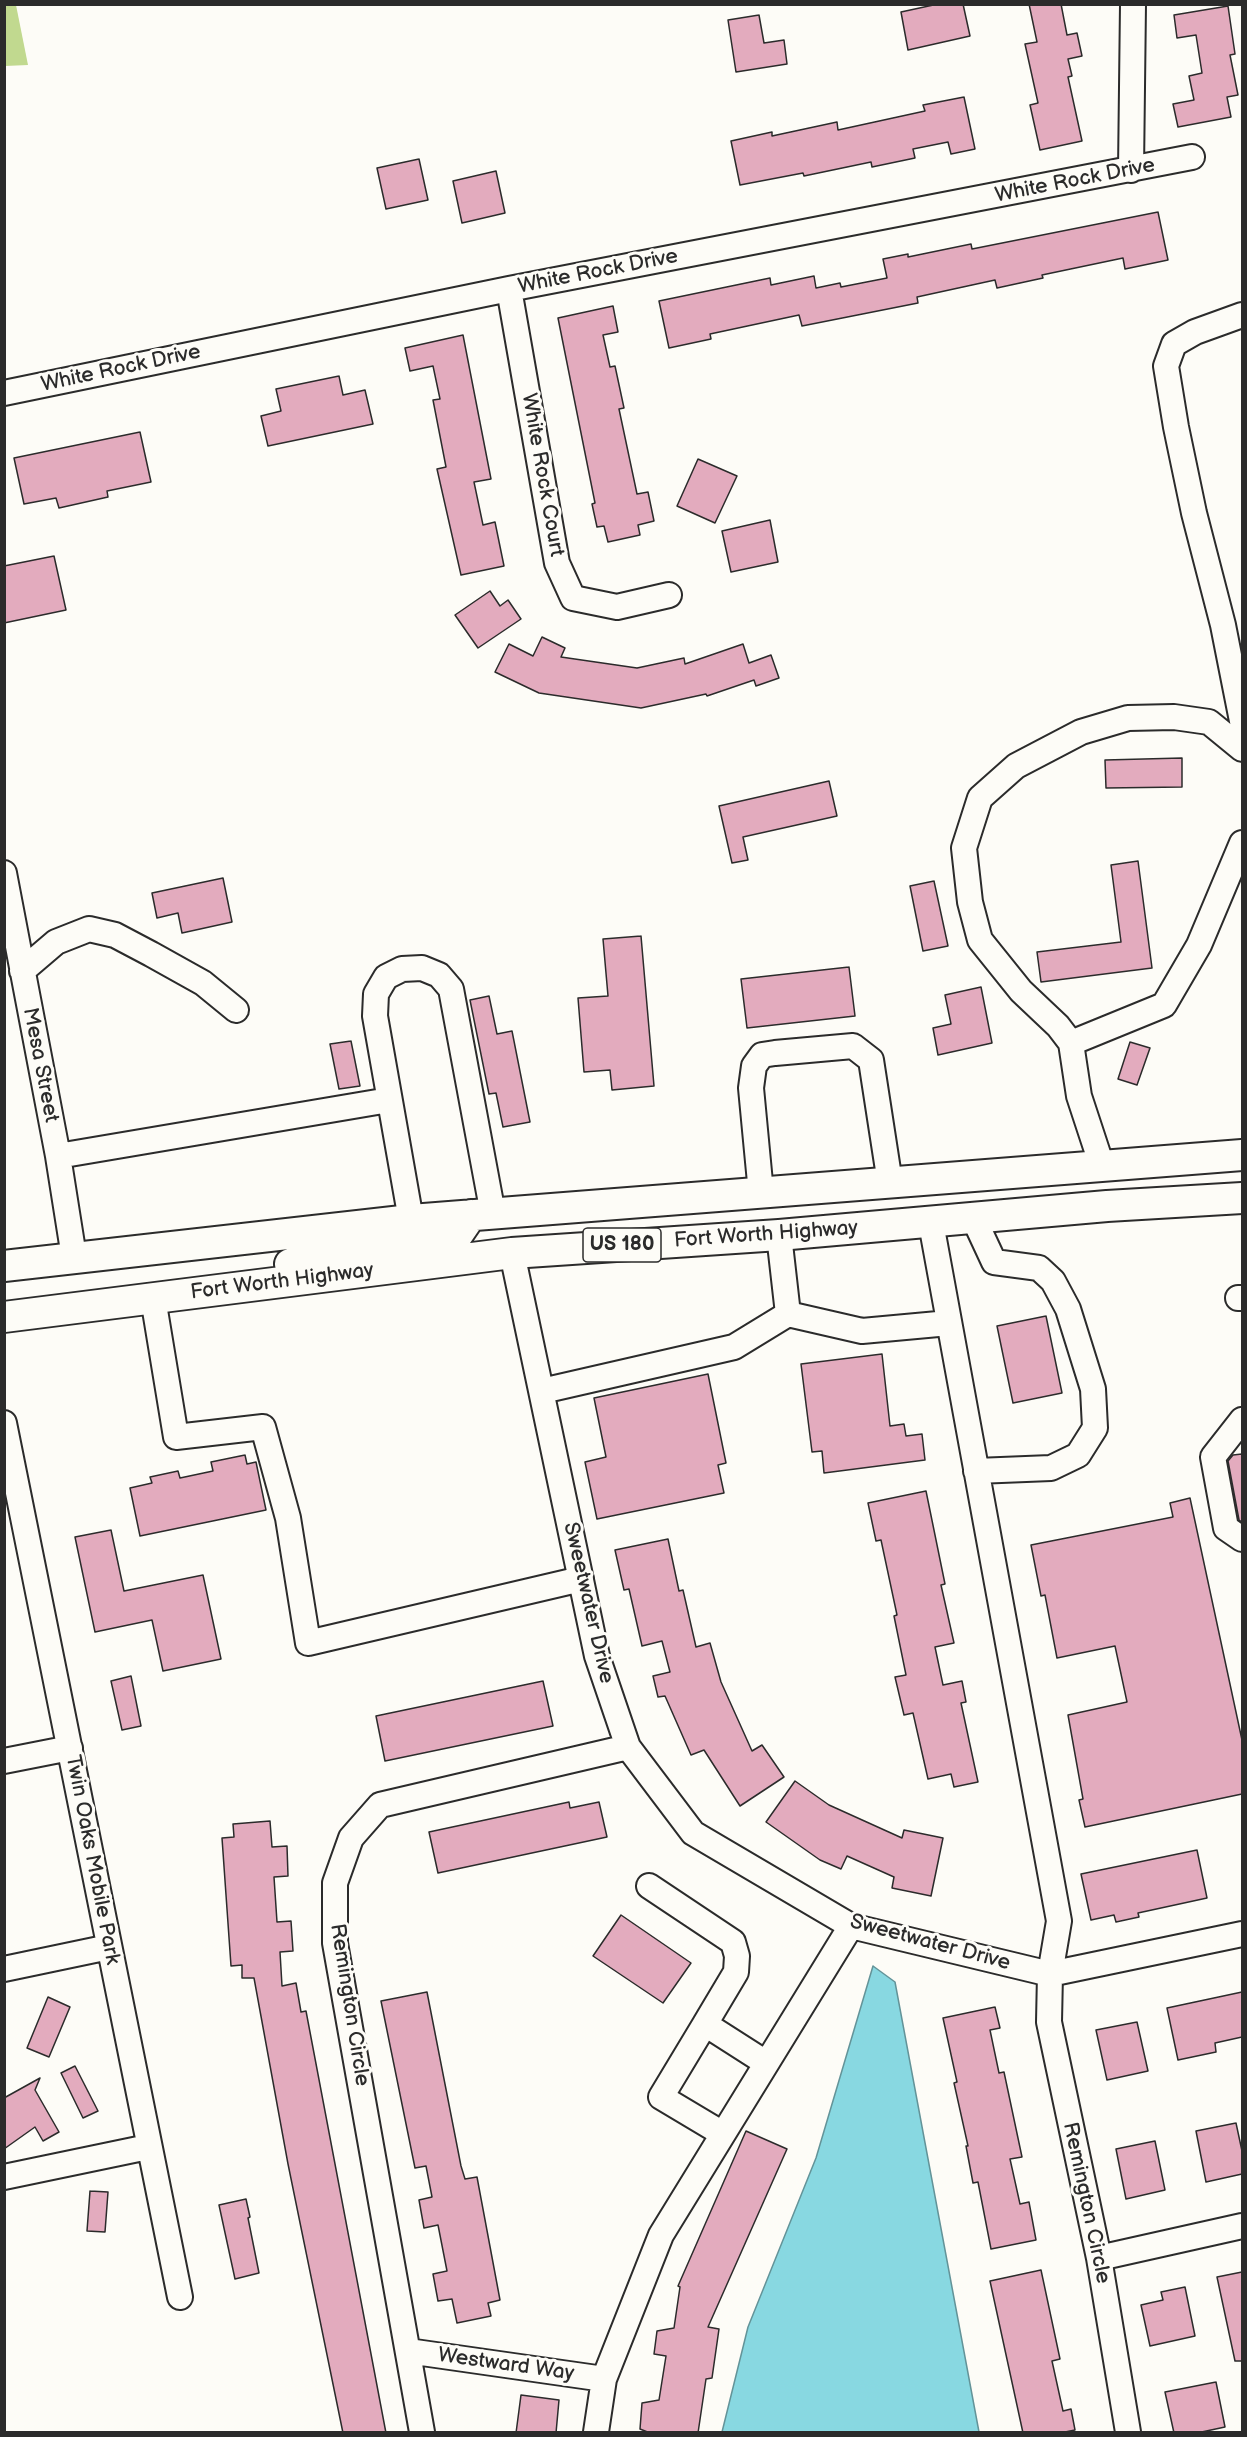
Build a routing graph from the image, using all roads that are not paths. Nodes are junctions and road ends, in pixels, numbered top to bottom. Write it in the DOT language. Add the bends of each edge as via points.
graph roads {
  1 [pos="1133,4"];
  2 [pos="1192,157"];
  3 [pos="1131,170"];
  4 [pos="509,289"];
  5 [pos="1242,315"];
  6 [pos="4,393"];
  7 [pos="669,595"];
  8 [pos="1242,721"];
  9 [pos="1242,749"];
  10 [pos="1242,843"];
  11 [pos="4,873"];
  12 [pos="22,971"];
  13 [pos="236,1010"];
  14 [pos="1071,1043"];
  15 [pos="389,1100"];
  16 [pos="1242,1155"];
  17 [pos="58,1156"];
  18 [pos="1102,1166"];
  19 [pos="890,1183"];
  20 [pos="761,1193"];
  21 [pos="715,1196"];
  22 [pos="1242,1198"];
  23 [pos="1107,1206"];
  24 [pos="482,1215"];
  25 [pos="974,1219"];
  26 [pos="411,1220"];
  27 [pos="931,1223"];
  28 [pos="779,1235"];
  29 [pos="512,1253"];
  30 [pos="74,1257"];
  31 [pos="4,1266"];
  32 [pos="251,1286"];
  33 [pos="153,1298"];
  34 [pos="789,1314"];
  35 [pos="4,1317"];
  36 [pos="949,1323"];
  37 [pos="542,1391"];
  38 [pos="1242,1420"];
  39 [pos="4,1423"];
  40 [pos="976,1471"];
  41 [pos="1242,1539"];
  42 [pos="581,1579"];
  43 [pos="628,1747"];
  44 [pos="70,1749"];
  45 [pos="4,1761"];
  46 [pos="649,1886"];
  47 [pos="851,1926"];
  48 [pos="1242,1934"];
  49 [pos="109,1947"];
  50 [pos="4,1970"];
  51 [pos="1050,1974"];
  52 [pos="705,2024"];
  53 [pos="766,2063"];
  54 [pos="723,2134"];
  55 [pos="148,2147"];
  56 [pos="4,2176"];
  57 [pos="1242,2226"];
  58 [pos="1099,2258"];
  59 [pos="180,2297"];
  60 [pos="408,2351"];
  61 [pos="604,2379"];
  62 [pos="422,2433"];
  63 [pos="596,2433"];
  64 [pos="1128,2433"];
  1 -- 3 [label="street"];
  2 -- 3 [label="street, White Rock Drive"];
  3 -- 4 [label="street, White Rock Drive"];
  4 -- 6 [label="street, White Rock Drive"];
  4 -- 7 [label="street, White Rock Court" via="557,563 573,598 617,607"];
  5 -- 8 [label="street" via="1174,344 1167,366 1188,480"];
  9 -- 14 [label="street" via="1209,722 1174,717 1128,718 1081,732 1016,766 980,798 964,849 970,902 980,940 1021,991"];
  10 -- 14 [label="street" via="1199,945 1164,1005"];
  11 -- 12 [label="street, Mesa Street"];
  12 -- 13 [label="street" via="56,942 89,929 115,935 151,954 203,983"];
  12 -- 17 [label="street, Mesa Street"];
  14 -- 18 [label="street" via="1079,1096"];
  15 -- 17 [label="street"];
  15 -- 24 [label="street" via="375,1016 376,994 387,977 402,969 422,968 439,975 451,989"];
  15 -- 26 [label="street"];
  16 -- 18 [label="main road, Fort Worth Highway / US 180"];
  17 -- 30 [label="street, Mesa Street"];
  18 -- 19 [label="main road, Fort Worth Highway / US 180"];
  18 -- 23 [label="main road"];
  19 -- 20 [label="main road, Fort Worth Highway / US 180"];
  19 -- 20 [label="street" via="871,1060 853,1046 762,1055 754,1066 750,1088"];
  20 -- 21 [label="main road, Fort Worth Highway / US 180"];
  21 -- 24 [label="main road, Fort Worth Highway / US 180"];
  21 -- 29 [label="main road" via="694,1212 534,1229 516,1242"];
  22 -- 23 [label="main road, Fort Worth Highway / US 180"];
  23 -- 25 [label="main road, Fort Worth Highway / US 180"];
  24 -- 26 [label="main road, Fort Worth Highway / US 180"];
  24 -- 32 [label="main road" via="442,1242 348,1250 270,1269"];
  25 -- 27 [label="main road, Fort Worth Highway / US 180"];
  25 -- 40 [label="street" via="994,1262 1039,1268 1053,1281 1068,1309 1093,1389 1095,1428 1078,1455 1051,1468"];
  26 -- 30 [label="main road, Fort Worth Highway / US 180"];
  27 -- 28 [label="main road, Fort Worth Highway / US 180"];
  27 -- 36 [label="street"];
  28 -- 29 [label="main road, Fort Worth Highway / US 180"];
  28 -- 34 [label="street"];
  29 -- 32 [label="main road, Fort Worth Highway / US 180"];
  29 -- 37 [label="street, Sweetwater Drive"];
  30 -- 31 [label="main road, Fort Worth Highway / US 180"];
  32 -- 33 [label="main road, Fort Worth Highway / US 180"];
  33 -- 35 [label="main road, Fort Worth Highway / US 180"];
  33 -- 42 [label="street" via="176,1437 263,1427 288,1518 308,1642"];
  34 -- 36 [label="street" via="862,1331"];
  34 -- 37 [label="street" via="734,1347"];
  36 -- 40 [label="street"];
  37 -- 42 [label="street, Sweetwater Drive"];
  38 -- 41 [label="street" via="1213,1457 1226,1528"];
  39 -- 44 [label="street, Twin Oaks Mobile Park"];
  40 -- 51 [label="street" via="1059,1921"];
  42 -- 43 [label="street, Sweetwater Drive" via="597,1656"];
  43 -- 47 [label="street, Sweetwater Drive" via="693,1833"];
  43 -- 60 [label="street, Remington Circle" via="380,1805 351,1838 335,1883 335,1944"];
  44 -- 45 [label="street"];
  44 -- 49 [label="street, Twin Oaks Mobile Park"];
  46 -- 52 [label="street" via="733,1942 738,1956 736,1972"];
  47 -- 51 [label="street, Sweetwater Drive"];
  47 -- 53 [label="street"];
  48 -- 51 [label="street, Sweetwater Drive"];
  49 -- 50 [label="street"];
  49 -- 55 [label="street, Twin Oaks Mobile Park"];
  51 -- 58 [label="street, Remington Circle" via="1049,2022"];
  52 -- 53 [label="street"];
  52 -- 54 [label="street" via="661,2097"];
  53 -- 54 [label="street"];
  54 -- 61 [label="street" via="661,2235"];
  55 -- 56 [label="street"];
  55 -- 59 [label="street, Twin Oaks Mobile Park"];
  57 -- 58 [label="street"];
  58 -- 64 [label="street, Remington Circle"];
  60 -- 61 [label="street, Westward Way"];
  60 -- 62 [label="street, Remington Circle"];
  61 -- 63 [label="street"];
}
